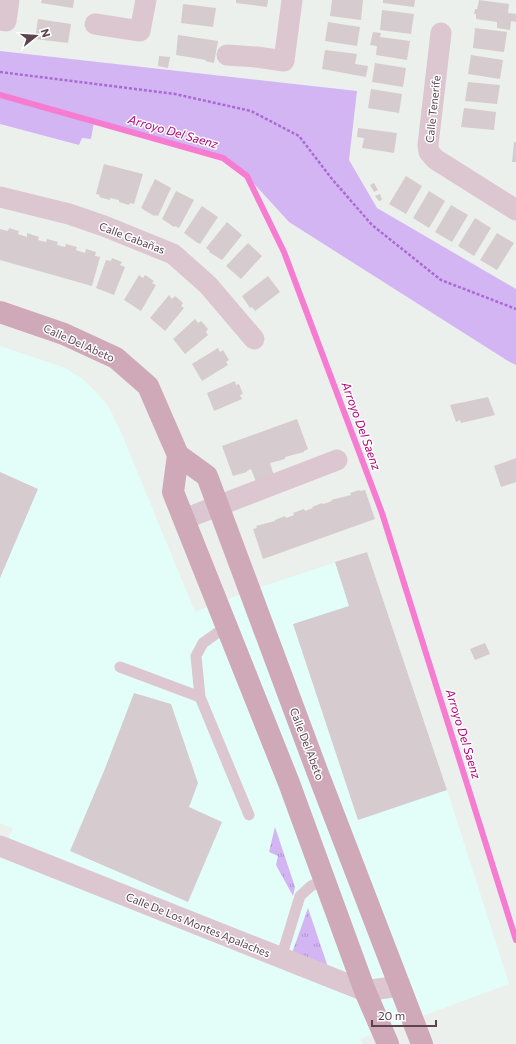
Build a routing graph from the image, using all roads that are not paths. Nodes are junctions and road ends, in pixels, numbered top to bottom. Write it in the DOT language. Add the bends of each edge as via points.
graph roads {
  1 [pos="9,0"];
  2 [pos="146,0"];
  3 [pos="292,0"];
  4 [pos="0,20"];
  5 [pos="95,24"];
  6 [pos="441,33"];
  7 [pos="227,54"];
  8 [pos="0,197"];
  9 [pos="516,210"];
  10 [pos="0,312"];
  11 [pos="254,340"];
  12 [pos="178,455"];
  13 [pos="338,460"];
  14 [pos="218,506"];
  15 [pos="184,519"];
  16 [pos="227,626"];
  17 [pos="120,667"];
  18 [pos="200,697"];
  19 [pos="249,815"];
  20 [pos="0,846"];
  21 [pos="324,880"];
  22 [pos="281,958"];
  23 [pos="399,986"];
  24 [pos="365,991"];
  25 [pos="388,1044"];
  26 [pos="422,1044"];
  1 -- 4 [label="street" via="6,21"];
  2 -- 5 [label="street" via="140,30"];
  3 -- 7 [label="street" via="284,60"];
  6 -- 9 [label="street, Calle Tenerife" via="429,152 435,159"];
  8 -- 11 [label="street, Calle Cabañas" via="69,214 173,254 208,285"];
  10 -- 12 [label="main road, Calle Del Abeto" via="64,334 116,358 148,386"];
  12 -- 14 [label="main road, Calle Del Abeto" via="207,476"];
  12 -- 15 [label="main road" via="173,492"];
  13 -- 14 [label="street"];
  14 -- 15 [label="street"];
  14 -- 23 [label="main road, Calle Del Abeto"];
  15 -- 16 [label="main road"];
  16 -- 18 [label="lane" via="203,643 196,656"];
  16 -- 21 [label="main road"];
  17 -- 18 [label="lane"];
  18 -- 19 [label="lane"];
  20 -- 22 [label="street, Calle De Los Montes Apalaches"];
  21 -- 22 [label="lane" via="311,886 300,896"];
  21 -- 24 [label="main road"];
  22 -- 24 [label="street, Calle De Los Montes Apalaches"];
  23 -- 24 [label="street, Calle De Los Montes Apalaches"];
  23 -- 26 [label="main road, Calle Del Abeto"];
  24 -- 25 [label="main road"];
}
